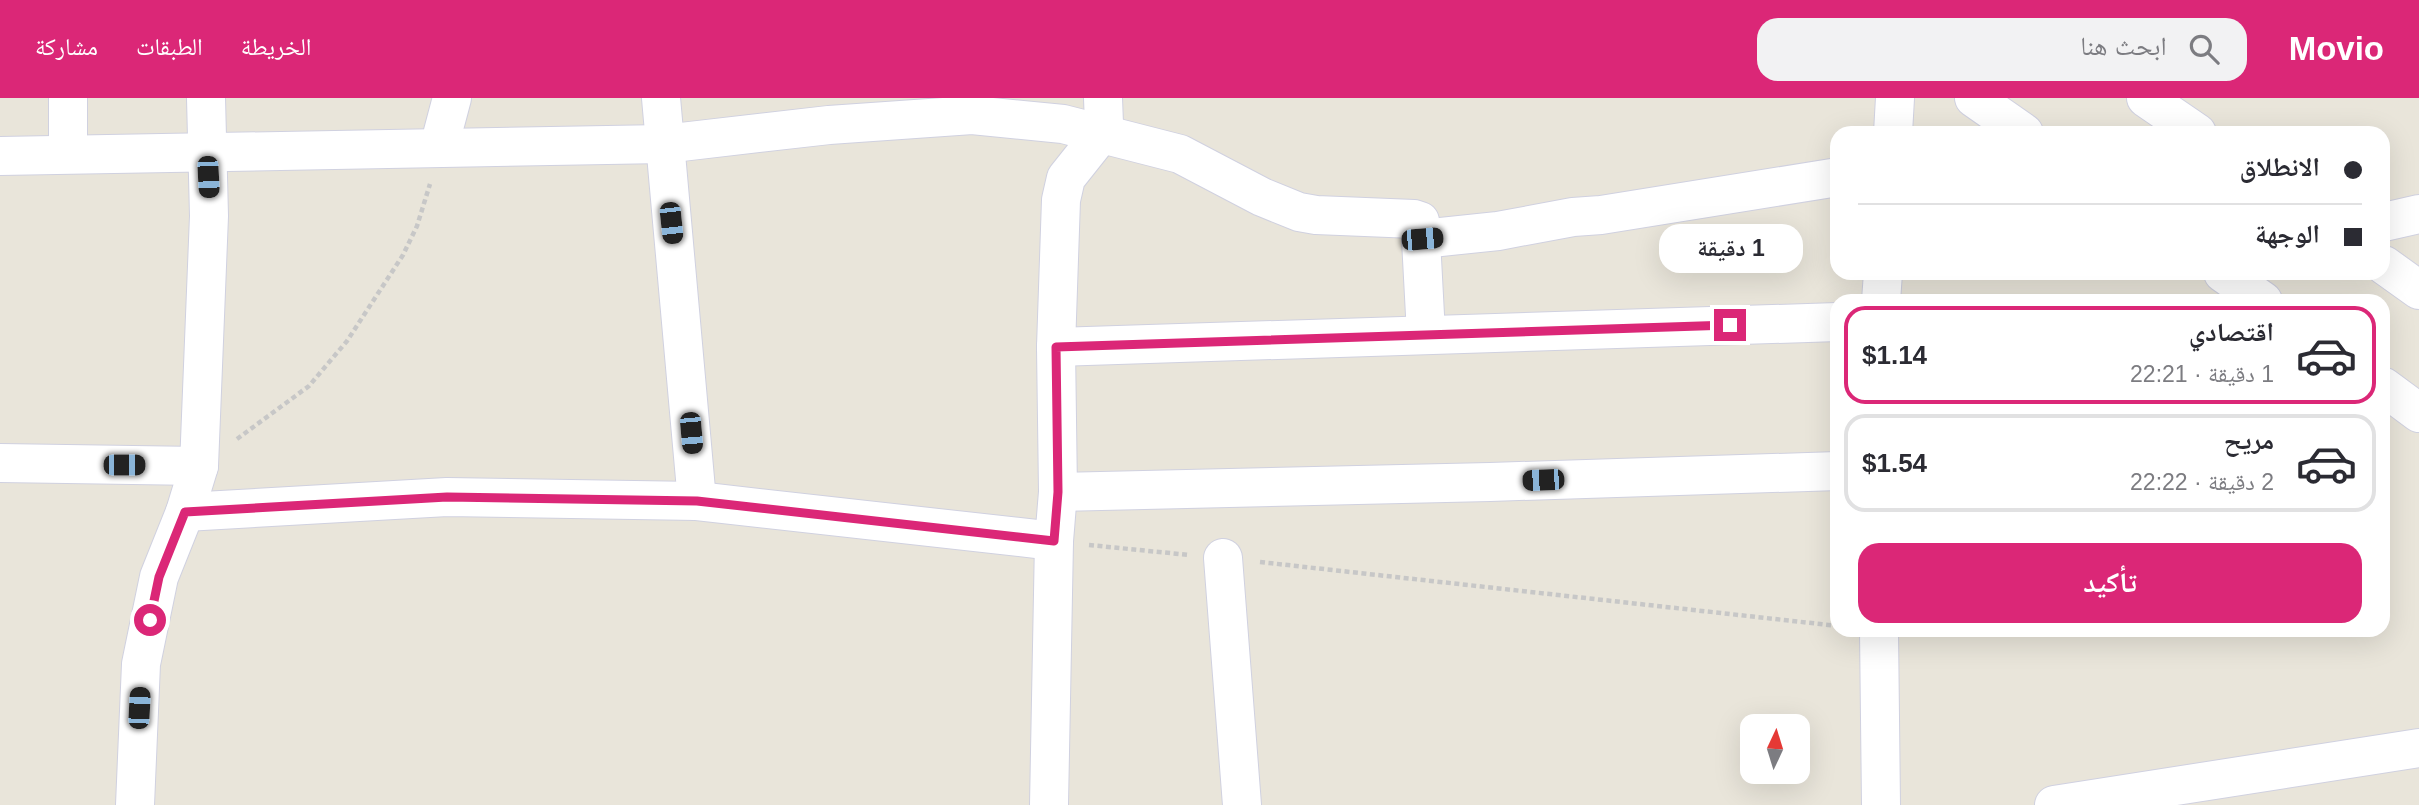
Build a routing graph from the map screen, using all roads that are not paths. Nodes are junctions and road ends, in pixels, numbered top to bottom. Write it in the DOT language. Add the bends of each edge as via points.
graph roads {
  1 [pos="68,98"];
  2 [pos="206,98"];
  3 [pos="452,98"];
  4 [pos="661,98"];
  5 [pos="1895,98"];
  6 [pos="2146,98"];
  7 [pos="1988,102"];
  8 [pos="1102,116"];
  9 [pos="1893,126"];
  10 [pos="2016,126"];
  11 [pos="2187,126"];
  12 [pos="664,144"];
  13 [pos="439,147"];
  14 [pos="206,151"];
  15 [pos="68,154"];
  16 [pos="0,156"];
  17 [pos="1830,178"];
  18 [pos="2419,214"];
  19 [pos="2390,221"];
  20 [pos="1422,239"];
  21 [pos="2390,269"];
  22 [pos="2233,280"];
  23 [pos="2419,290"];
  24 [pos="2253,294"];
  25 [pos="1830,322"];
  26 [pos="1426,334"];
  27 [pos="1056,347"];
  28 [pos="2390,391"];
  29 [pos="2419,413"];
  30 [pos="0,463"];
  31 [pos="199,466"];
  32 [pos="1830,471"];
  33 [pos="1058,492"];
  34 [pos="697,501"];
  35 [pos="185,512"];
  36 [pos="1054,541"];
  37 [pos="1223,558"];
  38 [pos="1879,637"];
  39 [pos="2419,748"];
  40 [pos="135,805"];
  41 [pos="1049,805"];
  42 [pos="1241,805"];
  43 [pos="1881,805"];
  44 [pos="2054,805"];
  1 -- 15 [label="street"];
  2 -- 14 [label="street"];
  3 -- 13 [label="street"];
  4 -- 12 [label="street"];
  5 -- 9 [label="street"];
  6 -- 11 [label="street"];
  7 -- 10 [label="street"];
  8 -- 12 [label="street" via="1052,122 965,115"];
  8 -- 20 [label="street" via="1299,212 1414,219 1420,221"];
  8 -- 27 [label="street" via="1066,178 1060,200"];
  12 -- 13 [label="street"];
  12 -- 34 [label="street"];
  13 -- 14 [label="street"];
  14 -- 15 [label="street"];
  14 -- 31 [label="street" via="209,216"];
  15 -- 16 [label="street"];
  17 -- 20 [label="street"];
  18 -- 19 [label="street"];
  20 -- 26 [label="street"];
  21 -- 23 [label="street"];
  22 -- 24 [label="street"];
  25 -- 26 [label="street"];
  26 -- 27 [label="street"];
  27 -- 33 [label="street"];
  28 -- 29 [label="street"];
  30 -- 31 [label="street"];
  31 -- 35 [label="street"];
  32 -- 33 [label="street"];
  33 -- 36 [label="street"];
  34 -- 35 [label="street" via="447,497"];
  34 -- 36 [label="street"];
  35 -- 40 [label="street" via="159,577 141,664"];
  36 -- 41 [label="street"];
  37 -- 42 [label="street"];
  38 -- 43 [label="street"];
  39 -- 44 [label="street"];
}
